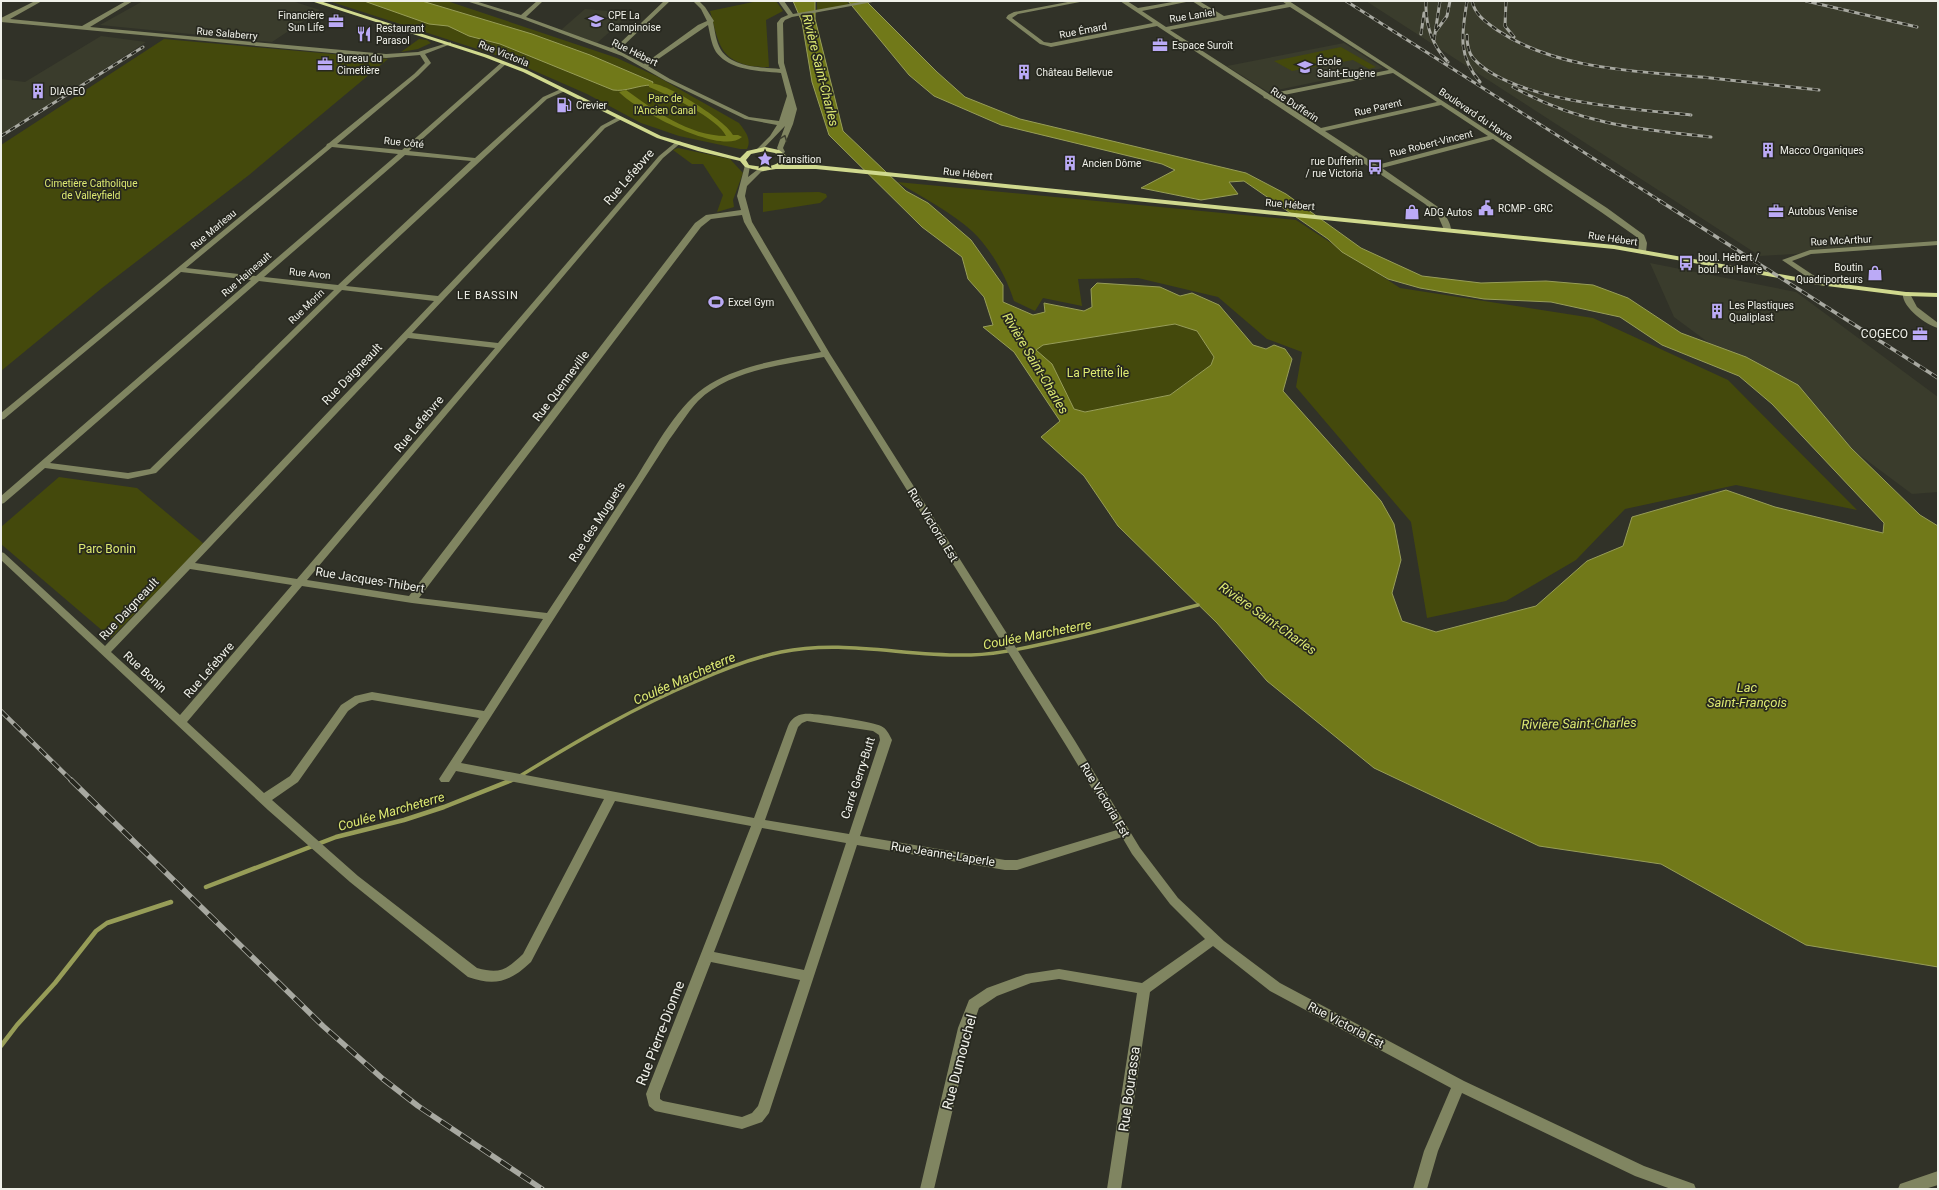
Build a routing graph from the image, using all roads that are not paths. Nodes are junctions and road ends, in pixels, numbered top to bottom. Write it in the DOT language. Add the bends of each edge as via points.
graph roads {
  1 [pos="39,1"];
  2 [pos="130,1"];
  3 [pos="314,1"];
  4 [pos="469,1"];
  5 [pos="540,1"];
  6 [pos="668,1"];
  7 [pos="696,1"];
  8 [pos="781,1"];
  9 [pos="873,1"];
  10 [pos="1082,1"];
  11 [pos="1123,1"];
  12 [pos="1188,1"];
  13 [pos="1195,1"];
  14 [pos="1285,1"];
  15 [pos="482,3"];
  16 [pos="1292,5"];
  17 [pos="1137,10"];
  18 [pos="791,16"];
  19 [pos="522,17"];
  20 [pos="1224,19"];
  21 [pos="2,21"];
  22 [pos="711,21"];
  23 [pos="1157,24"];
  24 [pos="83,28"];
  25 [pos="1165,29"];
  26 [pos="449,43"];
  27 [pos="611,50"];
  28 [pos="422,54"];
  29 [pos="504,63"];
  30 [pos="645,66"];
  31 [pos="782,70"];
  32 [pos="1394,70"];
  33 [pos="563,90"];
  34 [pos="790,97"];
  35 [pos="1266,97"];
  36 [pos="1442,103"];
  37 [pos="620,118"];
  38 [pos="782,123"];
  39 [pos="790,124"];
  40 [pos="1318,131"];
  41 [pos="1493,138"];
  42 [pos="678,142"];
  43 [pos="329,145"];
  44 [pos="759,150"];
  45 [pos="404,152"];
  46 [pos="749,152"];
  47 [pos="784,155"];
  48 [pos="477,160"];
  49 [pos="742,160"];
  50 [pos="747,166"];
  51 [pos="772,167"];
  52 [pos="816,167"];
  53 [pos="1375,168"];
  54 [pos="742,186"];
  55 [pos="745,212"];
  56 [pos="1448,230"];
  57 [pos="1938,242"];
  58 [pos="1642,252"];
  59 [pos="179,270"];
  60 [pos="258,279"];
  61 [pos="1819,282"];
  62 [pos="340,288"];
  63 [pos="1906,294"];
  64 [pos="1938,295"];
  65 [pos="440,299"];
  66 [pos="1938,326"];
  67 [pos="405,336"];
  68 [pos="501,346"];
  69 [pos="826,354"];
  70 [pos="1,416"];
  71 [pos="42,465"];
  72 [pos="1,501"];
  73 [pos="1,555"];
  74 [pos="187,565"];
  75 [pos="300,583"];
  76 [pos="412,600"];
  77 [pos="551,617"];
  78 [pos="105,652"];
  79 [pos="487,715"];
  80 [pos="181,722"];
  81 [pos="454,766"];
  82 [pos="445,779"];
  83 [pos="611,797"];
  84 [pos="268,803"];
  85 [pos="758,824"];
  86 [pos="1124,832"];
  87 [pos="852,839"];
  88 [pos="1214,939"];
  89 [pos="707,956"];
  90 [pos="807,976"];
  91 [pos="1144,989"];
  92 [pos="1459,1085"];
  93 [pos="1938,1178"];
  94 [pos="927,1189"];
  95 [pos="1114,1189"];
  96 [pos="1420,1189"];
  97 [pos="1689,1189"];
  98 [pos="1905,1189"];
  1 -- 21 [label="street"];
  2 -- 24 [label="street"];
  3 -- 26 [label="main road, Rue Victoria"];
  4 -- 15 [label="street, Rue Hébert"];
  5 -- 19 [label="street"];
  6 -- 27 [label="street" via="620,46"];
  7 -- 22 [label="street"];
  8 -- 18 [label="street"];
  9 -- 18 [label="street"];
  10 -- 23 [label="street, Rue Émard" via="1020,12 1009,18 1042,44 1052,45"];
  11 -- 17 [label="street, Rue Dufferin"];
  12 -- 17 [label="street"];
  13 -- 20 [label="street"];
  14 -- 16 [label="street, Boulevard du Havre"];
  15 -- 19 [label="street, Rue Hébert"];
  16 -- 20 [label="street, Rue Laniel"];
  16 -- 32 [label="street, Boulevard du Havre"];
  17 -- 23 [label="street, Rue Dufferin"];
  18 -- 31 [label="street" via="783,19 779,27"];
  19 -- 27 [label="street, Rue Hébert"];
  20 -- 25 [label="street, Rue Laniel"];
  21 -- 24 [label="street, Rue Salaberry"];
  22 -- 30 [label="street" via="700,26"];
  22 -- 31 [label="street" via="719,50 725,56 750,67"];
  23 -- 25 [label="street, Rue Dufferin"];
  24 -- 28 [label="street, Rue Salaberry" via="374,55 404,57"];
  25 -- 35 [label="street, Rue Dufferin"];
  26 -- 28 [label="street, Rue Salaberry"];
  26 -- 29 [label="main road, Rue Victoria"];
  27 -- 30 [label="street, Rue Hébert"];
  28 -- 43 [label="street, Rue Marleau" via="428,63 426,66"];
  29 -- 33 [label="main road, Rue Victoria"];
  29 -- 45 [label="street, Rue Haineault"];
  30 -- 38 [label="street, Rue Hébert" via="736,114 764,122"];
  31 -- 34 [label="street"];
  32 -- 35 [label="street"];
  32 -- 36 [label="street, Boulevard du Havre"];
  33 -- 37 [label="main road, Rue Victoria"];
  33 -- 48 [label="street, Rue Morin" via="545,98"];
  34 -- 38 [label="street"];
  34 -- 39 [label="street" via="794,109"];
  35 -- 40 [label="street, Rue Dufferin"];
  36 -- 40 [label="street, Rue Parent"];
  36 -- 41 [label="street, Boulevard du Havre"];
  37 -- 42 [label="main road, Rue Victoria" via="659,137"];
  37 -- 65 [label="street, Rue Daigneault" via="603,127"];
  38 -- 39 [label="street, Rue Hébert"];
  38 -- 44 [label="street"];
  47 -- 39 [label="street, one-way" via="780,148"];
  40 -- 53 [label="street, Rue Dufferin"];
  41 -- 53 [label="street, Rue Robert-Vincent"];
  41 -- 58 [label="street, Boulevard du Havre" via="1632,229 1641,237"];
  42 -- 46 [label="main road, Rue Victoria"];
  42 -- 49 [label="main road, Rue Victoria"];
  42 -- 68 [label="street, Rue Lefebvre" via="651,169"];
  43 -- 45 [label="street, Rue Côté"];
  43 -- 59 [label="street, Rue Marleau"];
  44 -- 46 [label="main road, Rue Victoria"];
  44 -- 47 [label="main road, Rue Hébert" via="772,150"];
  45 -- 48 [label="street, Rue Côté"];
  45 -- 60 [label="street, Rue Haineault"];
  46 -- 49 [label="main road"];
  47 -- 51 [label="main road" via="784,162"];
  47 -- 52 [label="main road, Rue Hébert"];
  48 -- 62 [label="street, Rue Morin"];
  49 -- 50 [label="main road"];
  50 -- 51 [label="main road, Rue Hébert"];
  50 -- 54 [label="street, Rue Victoria Est"];
  51 -- 52 [label="main road, Rue Hébert"];
  51 -- 54 [label="street" via="759,171"];
  52 -- 56 [label="main road, Rue Hébert"];
  53 -- 56 [label="street, Rue Dufferin" via="1438,209"];
  54 -- 55 [label="street, Rue Victoria Est" via="741,196"];
  55 -- 69 [label="street, Rue Victoria Est" via="757,238"];
  55 -- 76 [label="street, Rue Quenneville" via="709,217 698,225"];
  56 -- 58 [label="main road, Rue Hébert"];
  57 -- 61 [label="street, Rue McArthur" via="1810,252 1786,260"];
  58 -- 61 [label="main road, Rue Hébert"];
  59 -- 60 [label="street, Rue Avon"];
  59 -- 70 [label="street, Rue Marleau"];
  60 -- 62 [label="street, Rue Avon"];
  60 -- 71 [label="street, Rue Haineault"];
  61 -- 63 [label="main road, Rue Hébert"];
  62 -- 65 [label="street, Rue Avon"];
  62 -- 71 [label="street, Rue Morin" via="153,471 128,476"];
  63 -- 64 [label="main road, Rue Hébert"];
  63 -- 66 [label="street" via="1907,300 1918,312"];
  65 -- 67 [label="street, Rue Daigneault"];
  67 -- 68 [label="street"];
  67 -- 74 [label="street, Rue Daigneault"];
  68 -- 75 [label="street, Rue Lefebvre"];
  69 -- 77 [label="street, Rue des Muguets" via="756,368 716,384 698,397 665,440"];
  69 -- 86 [label="street, Rue Victoria Est"];
  71 -- 72 [label="street, Rue Haineault"];
  73 -- 78 [label="street, Rue Bonin"];
  74 -- 75 [label="street, Rue Jacques-Thibert"];
  74 -- 78 [label="street, Rue Daigneault"];
  75 -- 76 [label="street, Rue Jacques-Thibert"];
  75 -- 80 [label="street, Rue Lefebvre"];
  76 -- 77 [label="street, Rue Jacques-Thibert"];
  77 -- 79 [label="street, Rue des Muguets"];
  78 -- 80 [label="street, Rue Bonin"];
  79 -- 81 [label="street, Rue des Muguets"];
  79 -- 84 [label="street" via="372,696 360,697 342,712 294,779"];
  80 -- 84 [label="street, Rue Bonin"];
  81 -- 82 [label="street, Rue des Muguets"];
  81 -- 83 [label="street, Rue Jeanne-Laperle"];
  83 -- 84 [label="street, Rue Bonin" via="527,958 511,973 493,978 473,973 354,879"];
  83 -- 85 [label="street, Rue Jeanne-Laperle"];
  85 -- 87 [label="street, Rue Jeanne-Laperle"];
  85 -- 87 [label="street, Carré Gerry-Butt" via="794,724 798,720 806,717 876,728 885,737"];
  85 -- 89 [label="street, Rue Pierre-Dionne"];
  86 -- 87 [label="street, Rue Jeanne-Laperle" via="1017,866"];
  86 -- 88 [label="street, Rue Victoria Est" via="1174,900"];
  87 -- 90 [label="street, Rue Pierre-Dionne"];
  88 -- 91 [label="street"];
  88 -- 92 [label="street, Rue Victoria Est" via="1275,987"];
  89 -- 90 [label="street"];
  89 -- 90 [label="street, Rue Pierre-Dionne" via="653,1094 654,1102 660,1107 742,1123 757,1118 765,1104"];
  91 -- 94 [label="street, Rue Dumouchel" via="1059,974 1031,978 992,992 974,1004 965,1028"];
  91 -- 95 [label="street, Rue Bourassa"];
  92 -- 96 [label="street" via="1431,1151"];
  92 -- 97 [label="street, Rue Victoria Est" via="1640,1171"];
  93 -- 98 [label="street"];
}
